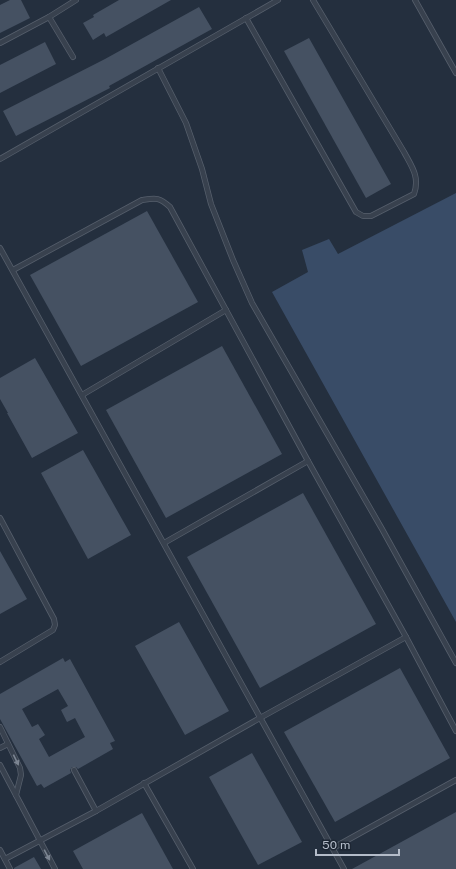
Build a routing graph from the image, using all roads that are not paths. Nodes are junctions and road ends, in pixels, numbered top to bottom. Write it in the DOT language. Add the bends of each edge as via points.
graph roads {
  1 [pos="76,0"];
  2 [pos="278,0"];
  3 [pos="313,0"];
  4 [pos="415,0"];
  5 [pos="70,2"];
  6 [pos="49,17"];
  7 [pos="246,18"];
  8 [pos="0,43"];
  9 [pos="73,57"];
  10 [pos="158,68"];
  11 [pos="456,74"];
  12 [pos="0,159"];
  13 [pos="0,248"];
  14 [pos="13,270"];
  15 [pos="226,310"];
  16 [pos="82,395"];
  17 [pos="308,461"];
  18 [pos="0,518"];
  19 [pos="164,543"];
  20 [pos="406,638"];
  21 [pos="0,662"];
  22 [pos="456,663"];
  23 [pos="260,718"];
  24 [pos="0,727"];
  25 [pos="456,731"];
  26 [pos="8,744"];
  27 [pos="0,748"];
  28 [pos="0,765"];
  29 [pos="74,770"];
  30 [pos="456,780"];
  31 [pos="144,783"];
  32 [pos="16,796"];
  33 [pos="96,811"];
  34 [pos="40,841"];
  35 [pos="333,848"];
  36 [pos="0,850"];
  37 [pos="5,859"];
  38 [pos="10,869"];
  39 [pos="55,869"];
  40 [pos="193,869"];
  41 [pos="344,869"];
  1 -- 5 [label="lane"];
  2 -- 7 [label="lane"];
  3 -- 7 [label="lane" via="417,178 414,194 371,216 363,216 356,212"];
  4 -- 11 [label="lane"];
  5 -- 6 [label="lane"];
  6 -- 8 [label="lane"];
  6 -- 9 [label="lane"];
  7 -- 10 [label="lane"];
  10 -- 12 [label="lane"];
  10 -- 22 [label="lane" via="186,123 211,204 252,303"];
  13 -- 14 [label="lane"];
  14 -- 15 [label="lane" via="142,200 155,198 170,207"];
  14 -- 16 [label="lane"];
  15 -- 16 [label="lane"];
  15 -- 17 [label="lane"];
  16 -- 19 [label="lane"];
  17 -- 19 [label="lane"];
  17 -- 20 [label="lane"];
  18 -- 21 [label="lane" via="55,625 53,630"];
  19 -- 23 [label="lane"];
  20 -- 23 [label="lane"];
  20 -- 25 [label="lane"];
  23 -- 31 [label="lane"];
  23 -- 35 [label="lane"];
  24 -- 26 [label="lane"];
  26 -- 27 [label="lane"];
  26 -- 32 [label="lane, one-way" via="20,768 21,776"];
  28 -- 32 [label="lane"];
  29 -- 33 [label="lane"];
  30 -- 35 [label="lane"];
  31 -- 33 [label="lane"];
  31 -- 40 [label="lane"];
  32 -- 34 [label="lane"];
  33 -- 34 [label="lane"];
  34 -- 37 [label="lane"];
  34 -- 39 [label="lane, one-way"];
  35 -- 41 [label="lane"];
  36 -- 37 [label="lane"];
  37 -- 38 [label="lane"];
}
